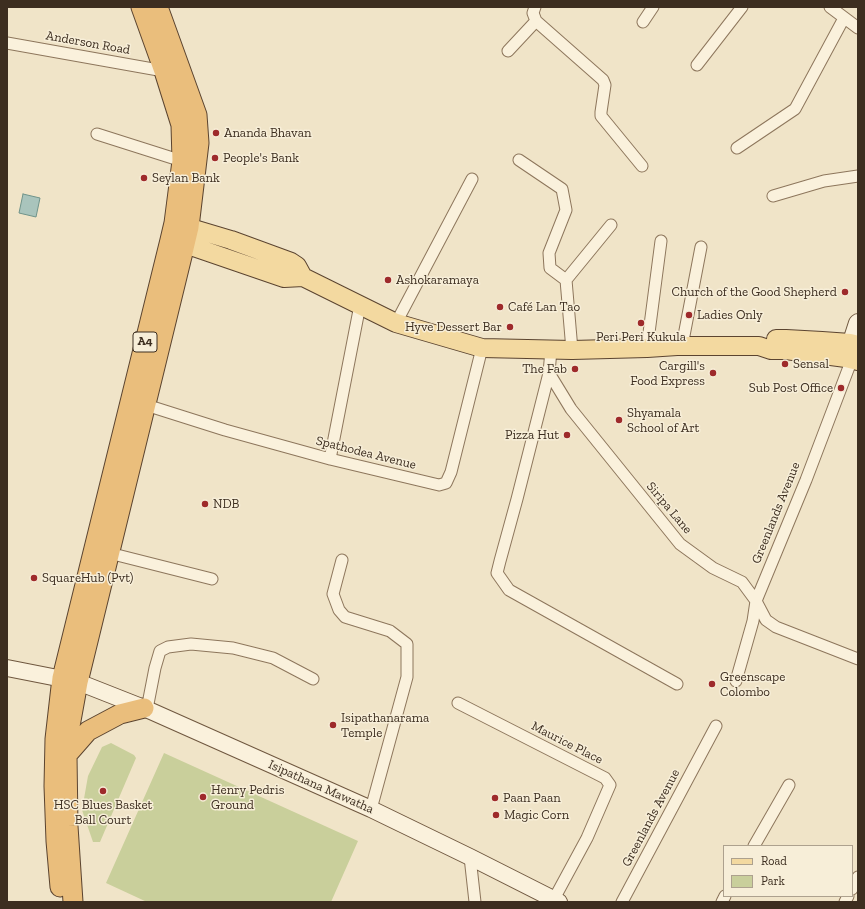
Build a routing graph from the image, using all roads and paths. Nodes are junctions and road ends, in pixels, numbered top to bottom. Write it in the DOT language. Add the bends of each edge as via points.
graph roads {
  1 [pos="141,7"];
  2 [pos="158,7"];
  3 [pos="535,7"];
  4 [pos="653,7"];
  5 [pos="742,7"];
  6 [pos="830,7"];
  7 [pos="844,18"];
  8 [pos="536,21"];
  9 [pos="643,22"];
  10 [pos="858,28"];
  11 [pos="7,44"];
  12 [pos="508,51"];
  13 [pos="697,65"];
  14 [pos="164,71"];
  15 [pos="97,134"];
  16 [pos="737,148"];
  17 [pos="518,160"];
  18 [pos="182,161"];
  19 [pos="642,166"];
  20 [pos="858,176"];
  21 [pos="472,180"];
  22 [pos="773,196"];
  23 [pos="611,225"];
  24 [pos="179,233"];
  25 [pos="662,241"];
  26 [pos="701,247"];
  27 [pos="566,280"];
  28 [pos="360,305"];
  29 [pos="858,322"];
  30 [pos="396,323"];
  31 [pos="682,346"];
  32 [pos="482,348"];
  33 [pos="647,348"];
  34 [pos="551,350"];
  35 [pos="572,350"];
  36 [pos="853,353"];
  37 [pos="549,373"];
  38 [pos="146,405"];
  39 [pos="330,459"];
  40 [pos="109,553"];
  41 [pos="342,560"];
  42 [pos="212,579"];
  43 [pos="756,601"];
  44 [pos="858,659"];
  45 [pos="7,668"];
  46 [pos="313,679"];
  47 [pos="70,680"];
  48 [pos="736,680"];
  49 [pos="677,684"];
  50 [pos="458,703"];
  51 [pos="146,708"];
  52 [pos="716,726"];
  53 [pos="67,755"];
  54 [pos="789,785"];
  55 [pos="371,809"];
  56 [pos="755,845"];
  57 [pos="470,857"];
  58 [pos="858,877"];
  59 [pos="853,886"];
  60 [pos="556,901"];
  61 [pos="61,902"];
  62 [pos="73,902"];
  63 [pos="475,902"];
  64 [pos="622,902"];
  1 -- 14 [label="highway, A4"];
  2 -- 24 [label="highway, A4" via="197,115 199,143"];
  3 -- 8 [label="street" via="533,13"];
  4 -- 9 [label="street"];
  5 -- 13 [label="street"];
  6 -- 7 [label="street"];
  7 -- 10 [label="street"];
  7 -- 16 [label="street" via="795,109"];
  8 -- 12 [label="street"];
  8 -- 19 [label="street" via="603,80 605,85 601,116"];
  11 -- 14 [label="street, Anderson Road"];
  14 -- 18 [label="highway, A4" via="181,125"];
  15 -- 18 [label="street"];
  17 -- 27 [label="street" via="562,189 566,210 549,253 550,268"];
  18 -- 24 [label="highway, A4"];
  20 -- 22 [label="street" via="824,181"];
  21 -- 30 [label="street"];
  23 -- 27 [label="street"];
  24 -- 28 [label="main road" via="231,240 291,262 298,266 303,278"];
  24 -- 38 [label="highway, A4"];
  24 -- 47 [label="highway, A4"];
  25 -- 33 [label="street"];
  26 -- 31 [label="street"];
  27 -- 35 [label="street"];
  28 -- 30 [label="main road"];
  28 -- 39 [label="street"];
  29 -- 36 [label="main road"];
  30 -- 32 [label="main road"];
  31 -- 33 [label="main road"];
  31 -- 36 [label="main road" via="759,346 771,350"];
  32 -- 34 [label="main road"];
  32 -- 39 [label="street, Spathodea Avenue" via="446,483 439,485"];
  33 -- 35 [label="main road"];
  34 -- 35 [label="main road"];
  34 -- 37 [label="street"];
  36 -- 43 [label="street, Greenlands Avenue" via="806,480"];
  37 -- 43 [label="street, Siripa Lane" via="571,409 680,544 713,568 742,582"];
  37 -- 49 [label="street" via="497,573 509,590"];
  38 -- 39 [label="street, Spathodea Avenue"];
  38 -- 40 [label="highway, A4"];
  40 -- 42 [label="street"];
  40 -- 47 [label="highway, A4"];
  41 -- 55 [label="street" via="332,594 339,610 345,617 390,631 407,644 407,677"];
  43 -- 44 [label="street, Siripa Lane" via="766,620 776,626"];
  43 -- 48 [label="street, Greenlands Avenue" via="753,621"];
  45 -- 47 [label="main road, Isipathana Mawatha"];
  46 -- 51 [label="street" via="273,658 233,648 191,644 168,647 160,651"];
  47 -- 51 [label="main road, Isipathana Mawatha"];
  47 -- 53 [label="highway, A4"];
  47 -- 61 [label="highway, A4" via="55,739 56,841"];
  50 -- 60 [label="street, Maurice Place" via="605,778 610,784"];
  51 -- 53 [label="highway" via="120,714 88,730"];
  51 -- 55 [label="main road, Isipathana Mawatha"];
  52 -- 64 [label="street, Greenlands Avenue"];
  53 -- 62 [label="highway, A4"];
  54 -- 56 [label="street"];
  55 -- 57 [label="main road, Isipathana Mawatha"];
  57 -- 60 [label="main road, Isipathana Mawatha"];
  57 -- 63 [label="street"];
  58 -- 59 [label="street"];
}
